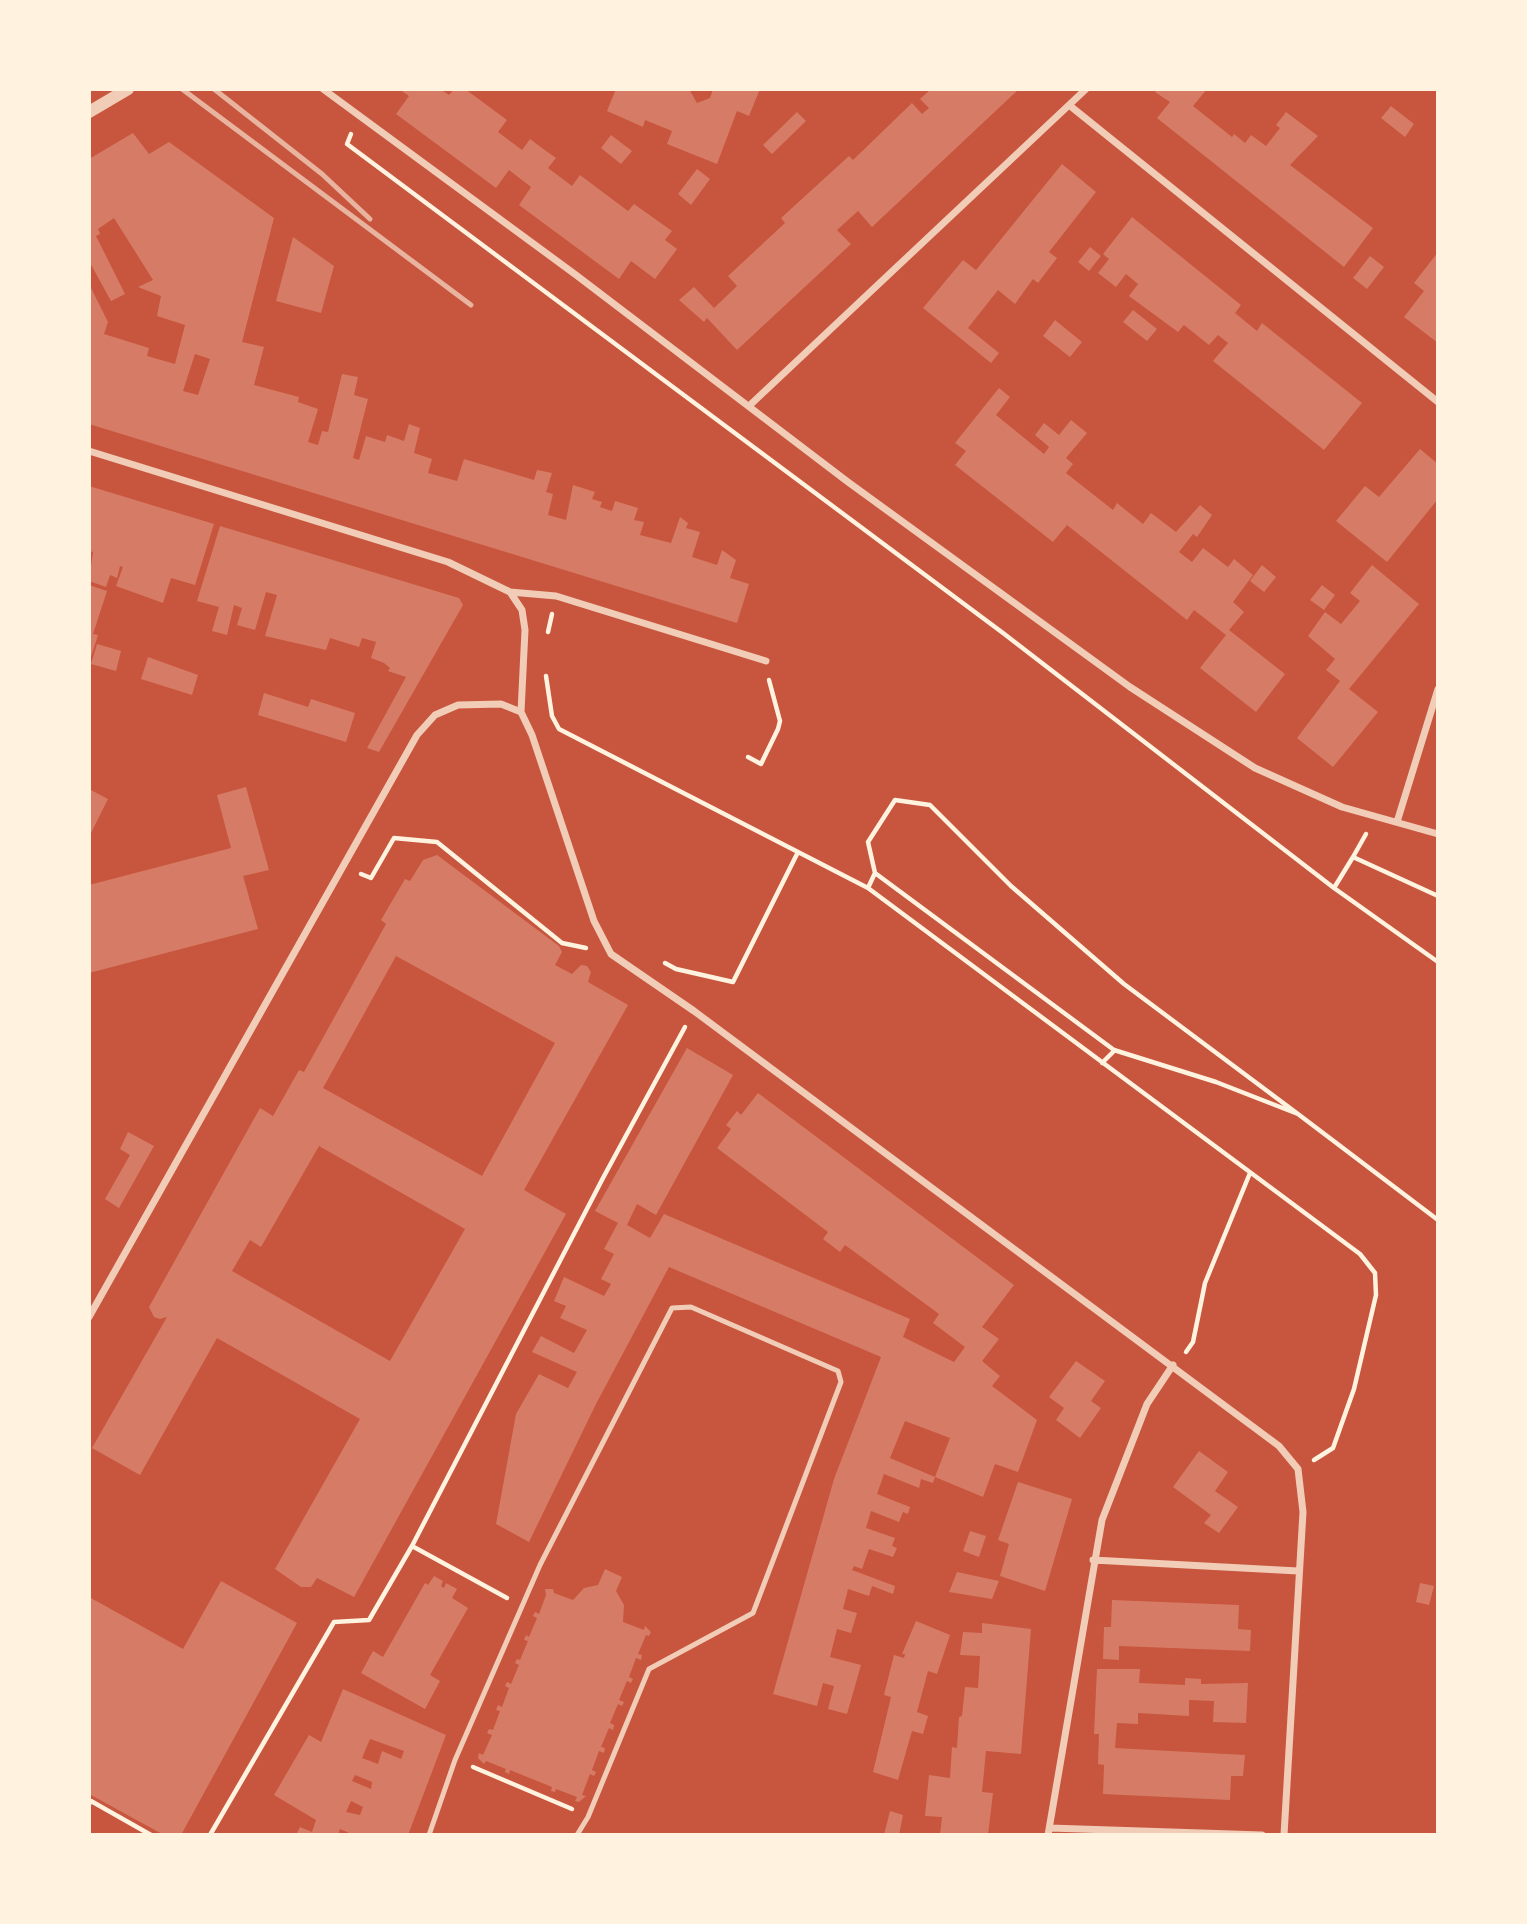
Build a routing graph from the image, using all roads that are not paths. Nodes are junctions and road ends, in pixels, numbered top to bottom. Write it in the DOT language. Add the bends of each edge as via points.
graph roads {
  1 [pos="128,89"];
  2 [pos="323,89"];
  3 [pos="1086,89"];
  4 [pos="1069,105"];
  5 [pos="89,112"];
  6 [pos="1438,402"];
  7 [pos="749,406"];
  8 [pos="89,451"];
  9 [pos="510,592"];
  10 [pos="766,661"];
  11 [pos="1438,689"];
  12 [pos="521,712"];
  13 [pos="1397,822"];
  14 [pos="1438,834"];
  15 [pos="89,1317"];
  16 [pos="1173,1365"];
  17 [pos="1093,1560"];
  18 [pos="1298,1572"];
  19 [pos="1049,1832"];
  20 [pos="429,1835"];
  21 [pos="577,1835"];
  22 [pos="1262,1835"];
  23 [pos="1284,1835"];
  1 -- 5 [label="street"];
  2 -- 7 [label="street"];
  3 -- 4 [label="street"];
  4 -- 6 [label="street"];
  4 -- 7 [label="street"];
  7 -- 13 [label="street" via="1119,679 1255,768 1342,807"];
  8 -- 9 [label="street" via="448,562"];
  9 -- 10 [label="street" via="556,596"];
  9 -- 12 [label="street" via="522,610 525,629"];
  11 -- 13 [label="street"];
  12 -- 15 [label="street" via="501,704 458,705 435,715 418,734"];
  12 -- 16 [label="street" via="594,921 611,954"];
  13 -- 14 [label="street"];
  16 -- 17 [label="street" via="1134,1432 1102,1520"];
  16 -- 18 [label="street" via="1279,1447 1298,1469 1303,1512"];
  17 -- 18 [label="street"];
  17 -- 19 [label="street"];
  18 -- 23 [label="street"];
  19 -- 22 [label="street"];
  20 -- 21 [label="lane" via="455,1760 540,1565 672,1308 691,1307 838,1371 841,1382 753,1613 649,1669"];
}
